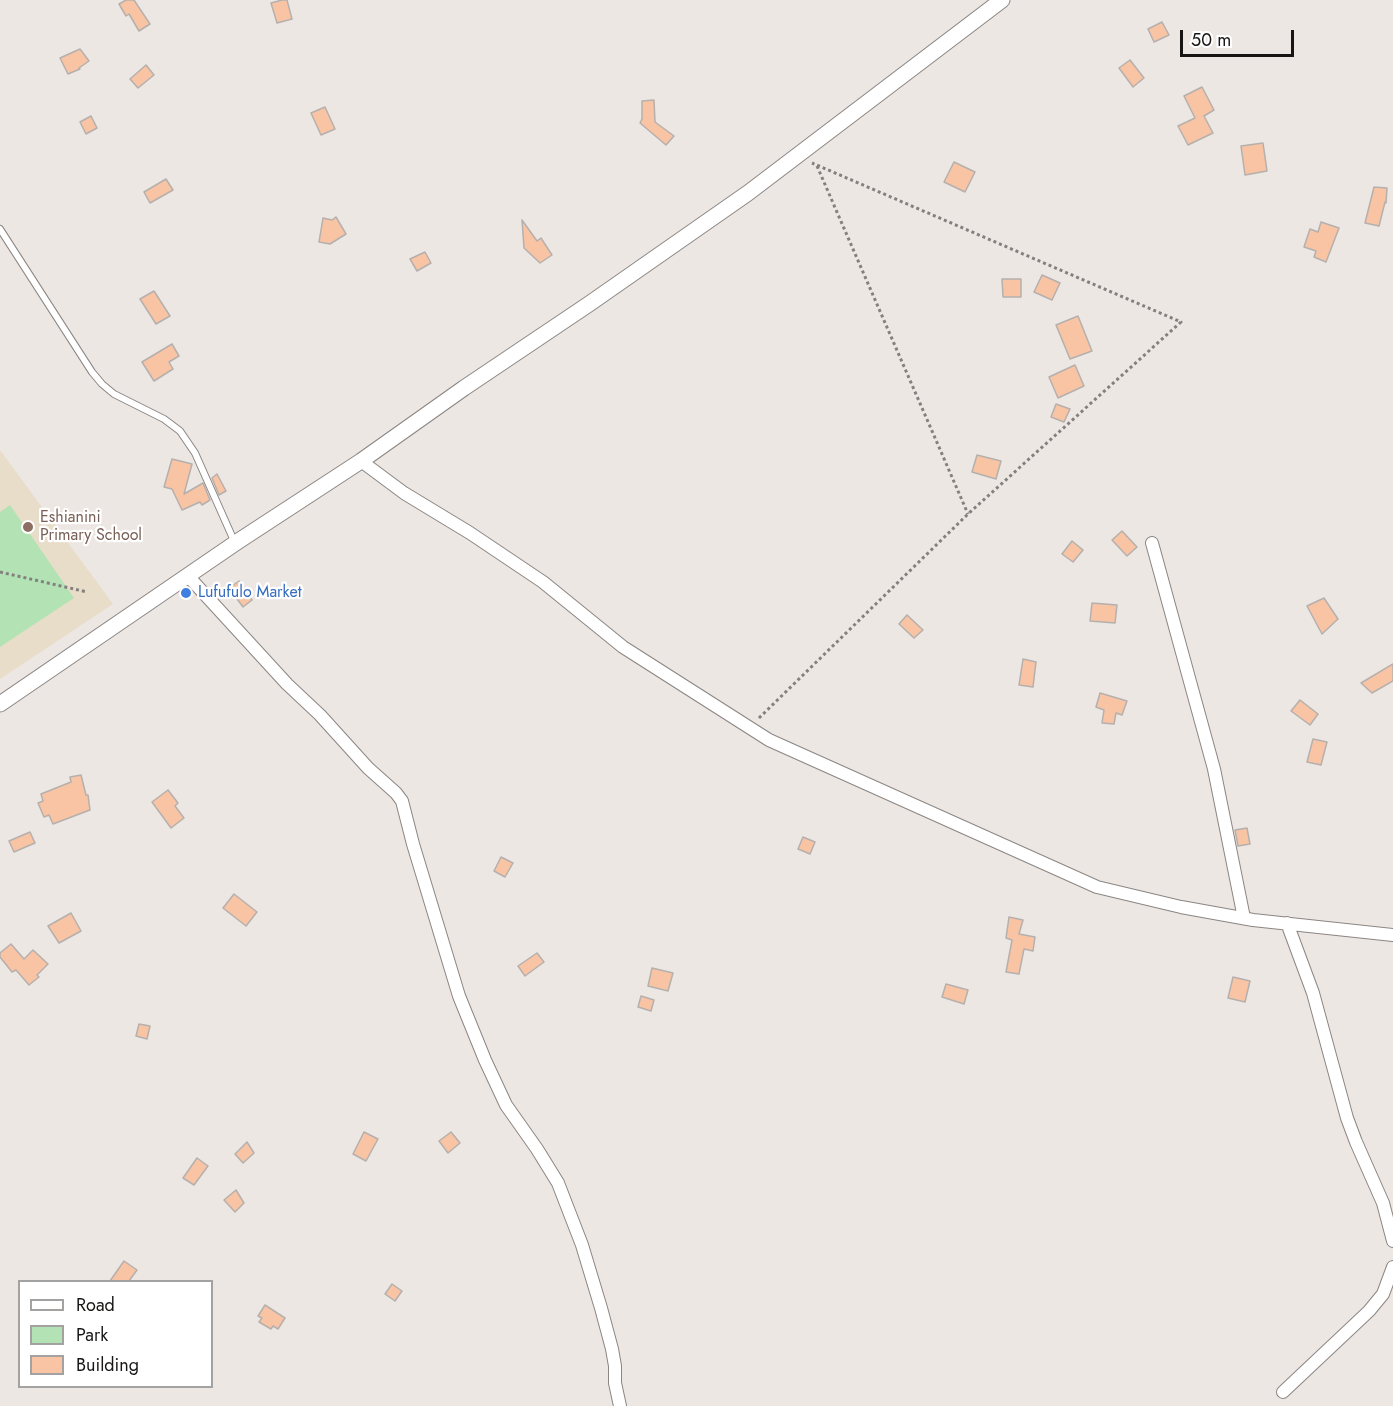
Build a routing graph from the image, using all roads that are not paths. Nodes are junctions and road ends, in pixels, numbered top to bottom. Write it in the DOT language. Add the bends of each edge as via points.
graph roads {
  1 [pos="1002,0"];
  2 [pos="0,229"];
  3 [pos="361,461"];
  4 [pos="1152,543"];
  5 [pos="235,544"];
  6 [pos="188,576"];
  7 [pos="0,704"];
  8 [pos="1244,918"];
  9 [pos="1287,923"];
  10 [pos="1393,935"];
  11 [pos="1393,1240"];
  12 [pos="1393,1267"];
  13 [pos="1283,1392"];
  14 [pos="620,1406"];
  1 -- 3 [label="street" via="748,193"];
  2 -- 5 [label="lane" via="102,384 180,431 195,453"];
  3 -- 5 [label="street"];
  3 -- 8 [label="street" via="543,582 623,646 769,740 1097,886"];
  4 -- 8 [label="street" via="1214,769"];
  5 -- 6 [label="street"];
  6 -- 7 [label="street"];
  6 -- 14 [label="street" via="286,684 402,801 459,996 484,1060 506,1105 558,1183 582,1245 612,1349"];
  8 -- 9 [label="street"];
  9 -- 10 [label="street"];
  9 -- 11 [label="street" via="1313,993 1347,1118 1383,1203"];
  12 -- 13 [label="street" via="1383,1294 1369,1311"];
}
